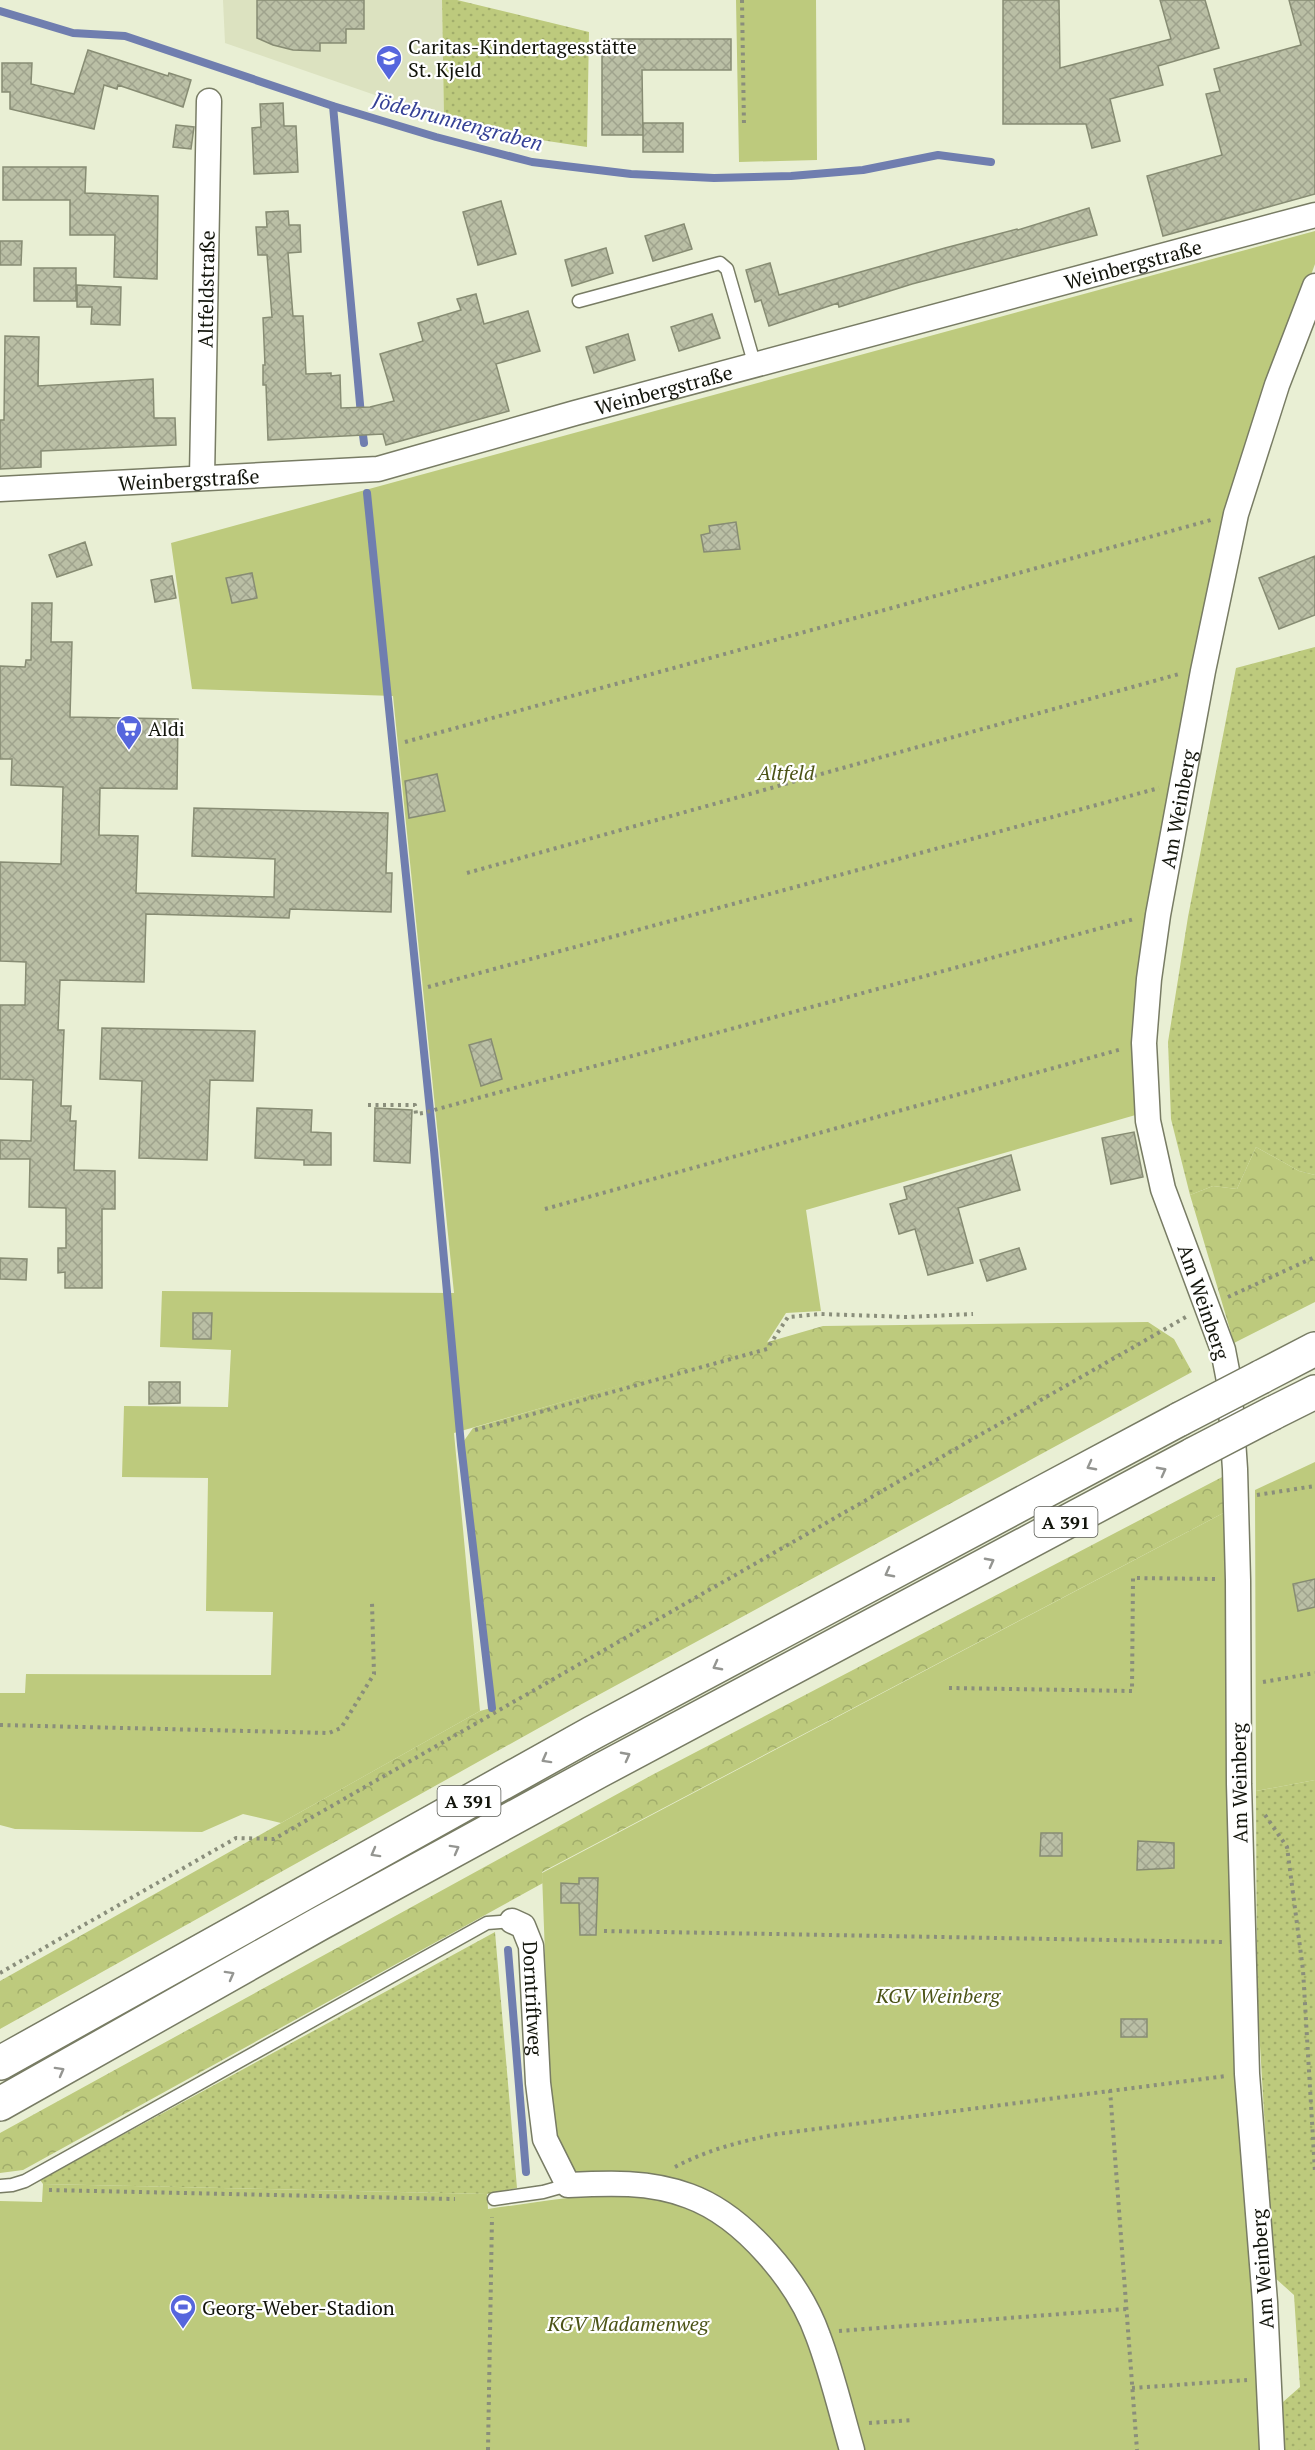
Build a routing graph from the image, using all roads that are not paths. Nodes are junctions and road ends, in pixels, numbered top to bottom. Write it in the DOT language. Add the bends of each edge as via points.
graph roads {
  1 [pos="209,101"];
  2 [pos="1315,215"];
  3 [pos="1315,286"];
  4 [pos="579,301"];
  5 [pos="755,366"];
  6 [pos="202,477"];
  7 [pos="0,489"];
  8 [pos="1315,1349"];
  9 [pos="1315,1392"];
  10 [pos="512,1921"];
  11 [pos="1,2063"];
  12 [pos="4,2102"];
  13 [pos="568,2185"];
  14 [pos="0,2186"];
  15 [pos="494,2199"];
  16 [pos="852,2450"];
  17 [pos="1272,2450"];
  1 -- 6 [label="street, Altfeldstraße"];
  2 -- 5 [label="street, Weinbergstraße"];
  3 -- 17 [label="street, Am Weinberg" via="1277,386 1236,514 1158,915 1141,1044 1148,1121 1163,1189 1223,1350 1229,1381 1236,1499 1247,2074"];
  4 -- 5 [label="lane" via="720,262 727,269"];
  5 -- 6 [label="street, Weinbergstraße" via="378,469"];
  6 -- 7 [label="street, Weinbergstraße"];
  8 -- 11 [label="highway, A 391, one-way, bridge" via="592,1733"];
  12 -- 9 [label="highway, A 391, one-way, bridge" via="578,1782"];
  10 -- 13 [label="street, Dorntriftweg" via="524,1926 531,1946 545,2139"];
  10 -- 14 [label="lane, Dorntriftweg" via="487,1923 26,2181"];
  13 -- 15 [label="lane"];
  13 -- 16 [label="street" via="643,2185 689,2196 724,2215 770,2256 786,2276 818,2335"];
}
